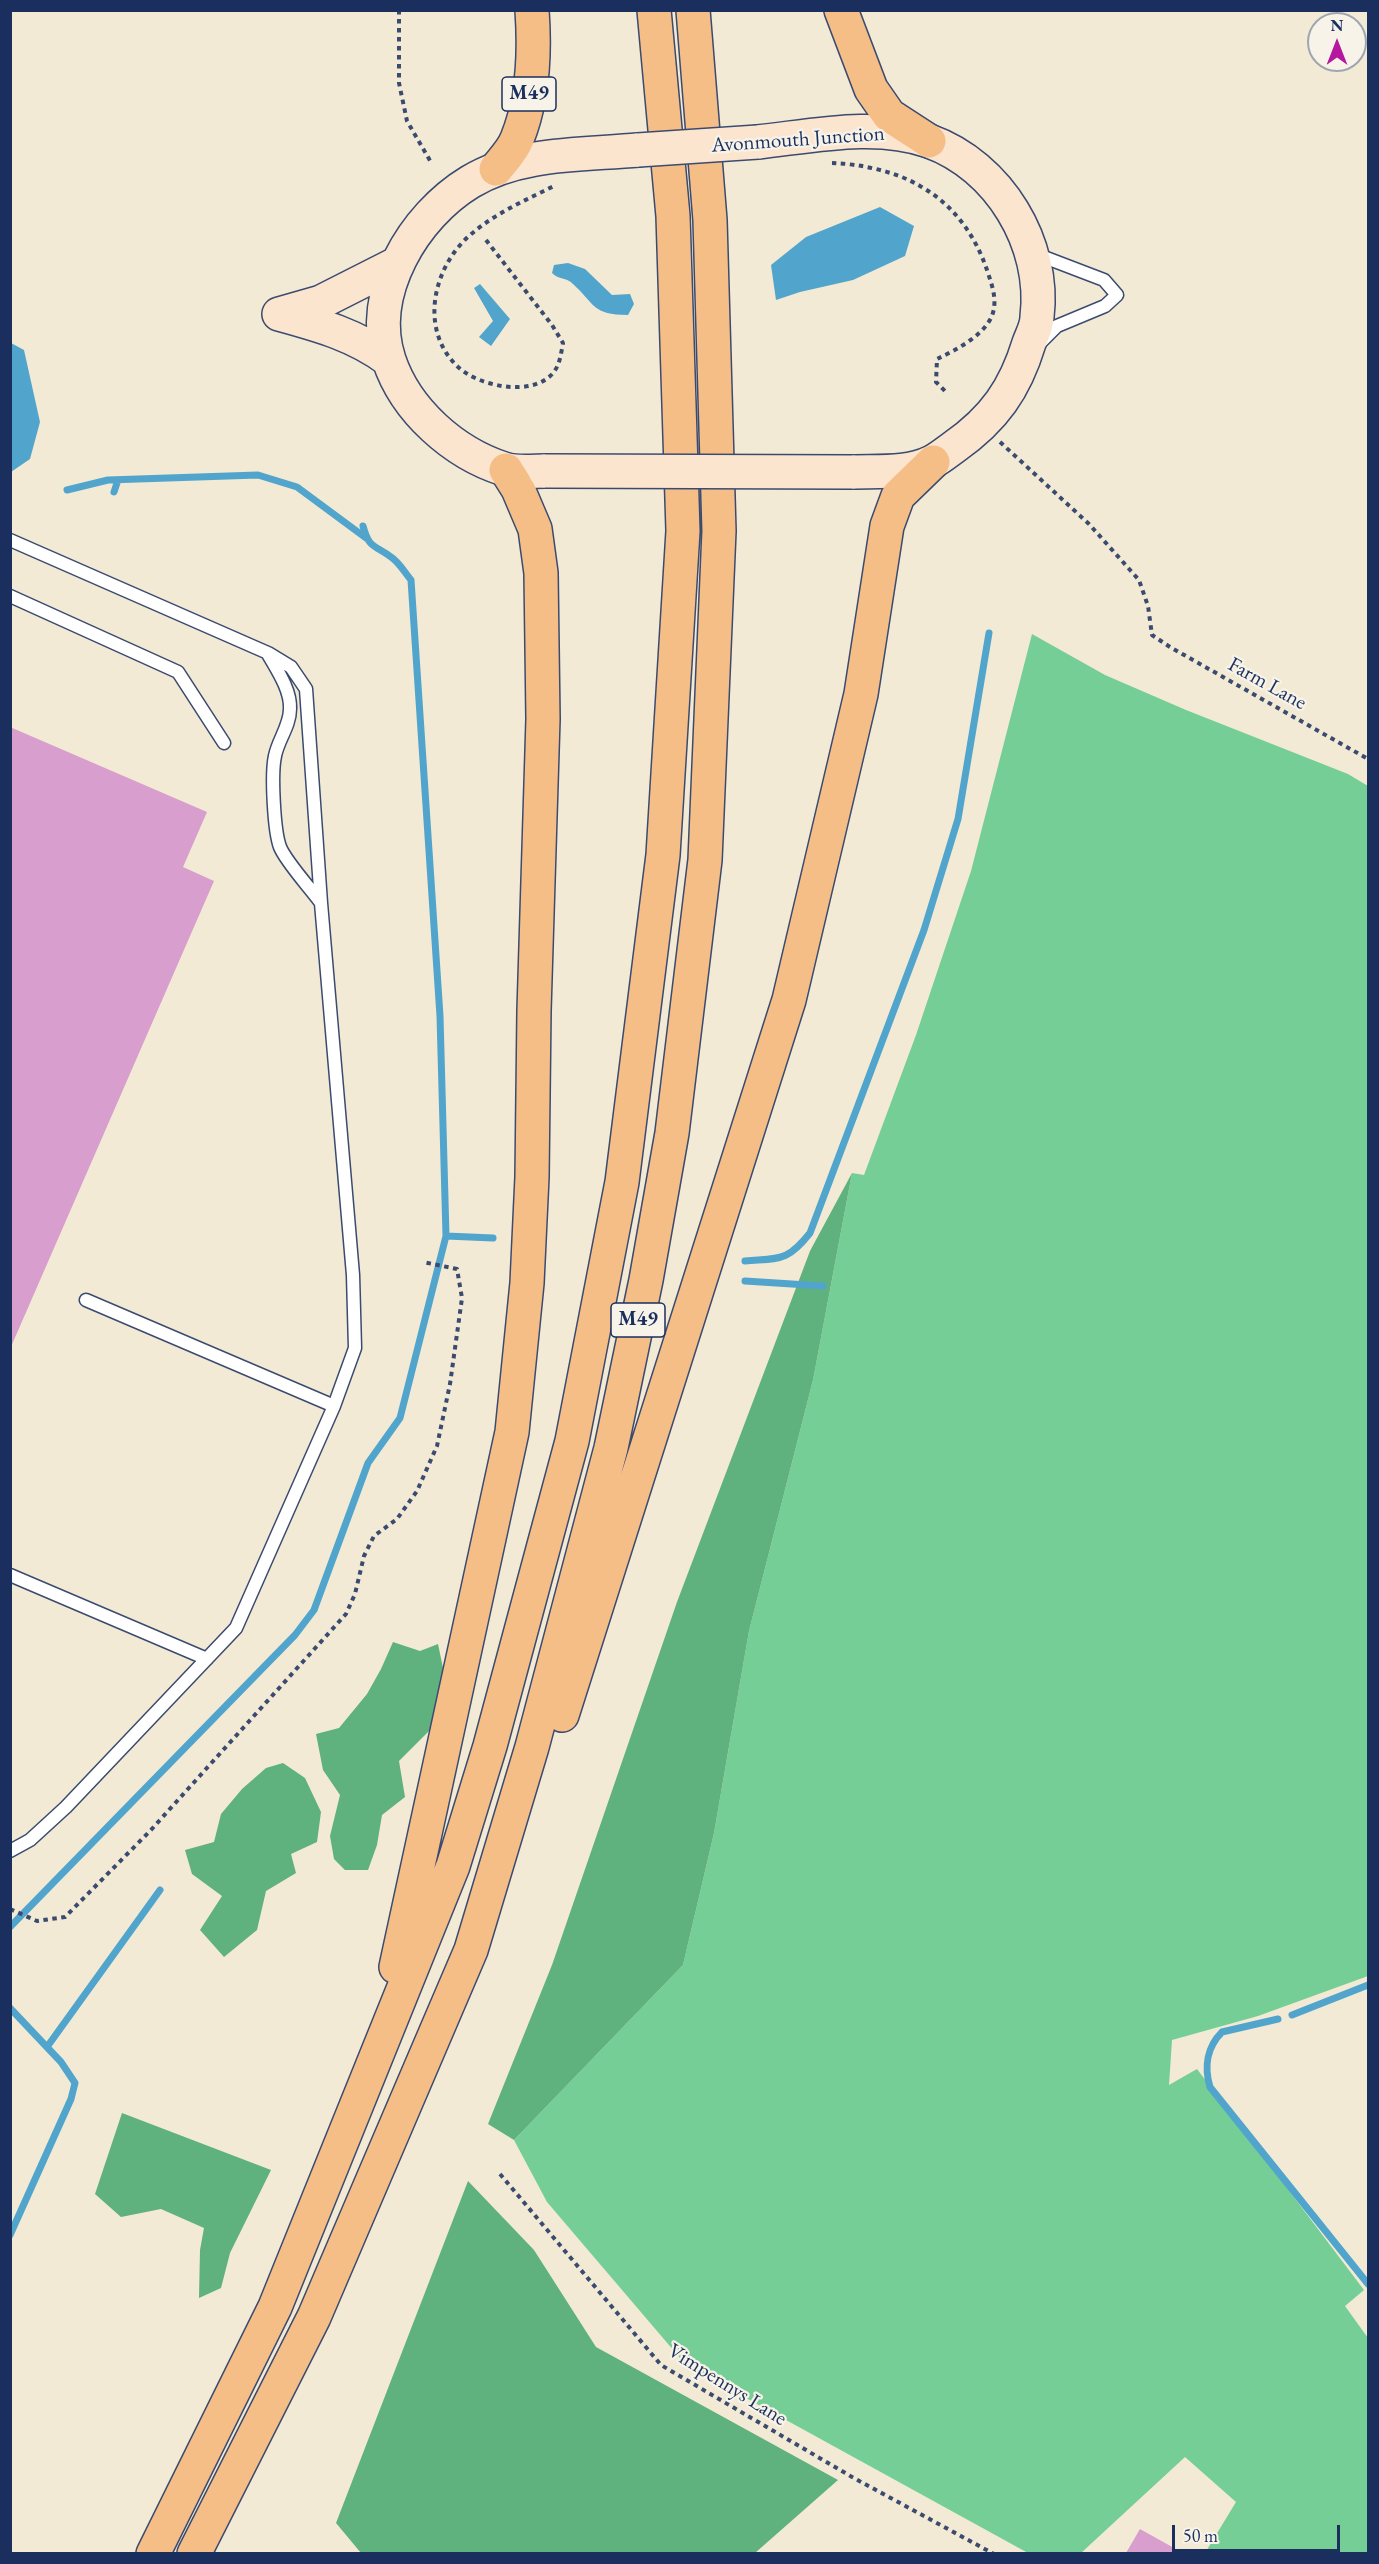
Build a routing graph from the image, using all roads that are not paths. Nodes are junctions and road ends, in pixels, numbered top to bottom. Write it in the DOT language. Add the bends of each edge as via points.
graph roads {
  1 [pos="532,10"];
  2 [pos="654,10"];
  3 [pos="693,10"];
  4 [pos="842,10"];
  5 [pos="929,141"];
  6 [pos="496,170"];
  7 [pos="1032,253"];
  8 [pos="398,263"];
  9 [pos="389,360"];
  10 [pos="1024,361"];
  11 [pos="933,462"];
  12 [pos="506,470"];
  13 [pos="10,540"];
  14 [pos="10,596"];
  15 [pos="268,653"];
  16 [pos="224,743"];
  17 [pos="321,903"];
  18 [pos="86,1300"];
  19 [pos="334,1407"];
  20 [pos="10,1575"];
  21 [pos="207,1659"];
  22 [pos="10,1851"];
  23 [pos="471,1950"];
  24 [pos="375,2062"];
  25 [pos="153,2553"];
  26 [pos="195,2553"];
  1 -- 6 [label="highway, M49" via="526,108 517,140"];
  2 -- 24 [label="highway, M49" via="673,216 683,531 663,855 622,1182 572,1442 490,1746 453,1866"];
  3 -- 23 [label="highway, M49" via="710,220 719,531 705,860 672,1133 613,1437 532,1747"];
  4 -- 5 [label="highway" via="871,89 889,115"];
  5 -- 6 [label="street, Avonmouth Junction, bridge" via="887,132 833,134 538,159"];
  5 -- 7 [label="street, Avonmouth Junction" via="964,159 989,180 1018,218"];
  6 -- 8 [label="street, Avonmouth Junction" via="470,182 446,200 420,225"];
  7 -- 10 [label="street, Avonmouth Junction" via="1038,318"];
  7 -- 10 [label="lane" via="1104,280 1117,295 1105,306 1057,326"];
  8 -- 9 [label="street, Avonmouth Junction" via="387,295 384,330"];
  8 -- 9 [label="street" via="321,302 279,314 346,335"];
  9 -- 12 [label="street, Avonmouth Junction" via="411,402 437,430 467,452"];
  10 -- 11 [label="street, Avonmouth Junction" via="1007,396 977,430"];
  11 -- 12 [label="street, Avonmouth Junction, bridge" via="912,470 852,472"];
  11 -- 23 [label="highway, M49" via="898,496 887,526 861,694 789,1000 522,1839"];
  12 -- 24 [label="highway, M49" via="535,529 541,573 543,718 527,1282 512,1432"];
  13 -- 15 [label="lane"];
  14 -- 16 [label="lane" via="178,672"];
  15 -- 17 [label="lane" via="291,667 306,689"];
  15 -- 17 [label="lane" via="291,708 273,772 277,834 281,849"];
  17 -- 19 [label="lane" via="355,1305 355,1348"];
  18 -- 19 [label="lane"];
  19 -- 21 [label="lane" via="236,1628"];
  20 -- 21 [label="lane"];
  21 -- 22 [label="lane" via="66,1807 30,1840"];
  23 -- 26 [label="highway, M49" via="314,2317"];
  24 -- 25 [label="highway, M49" via="275,2307"];
}
